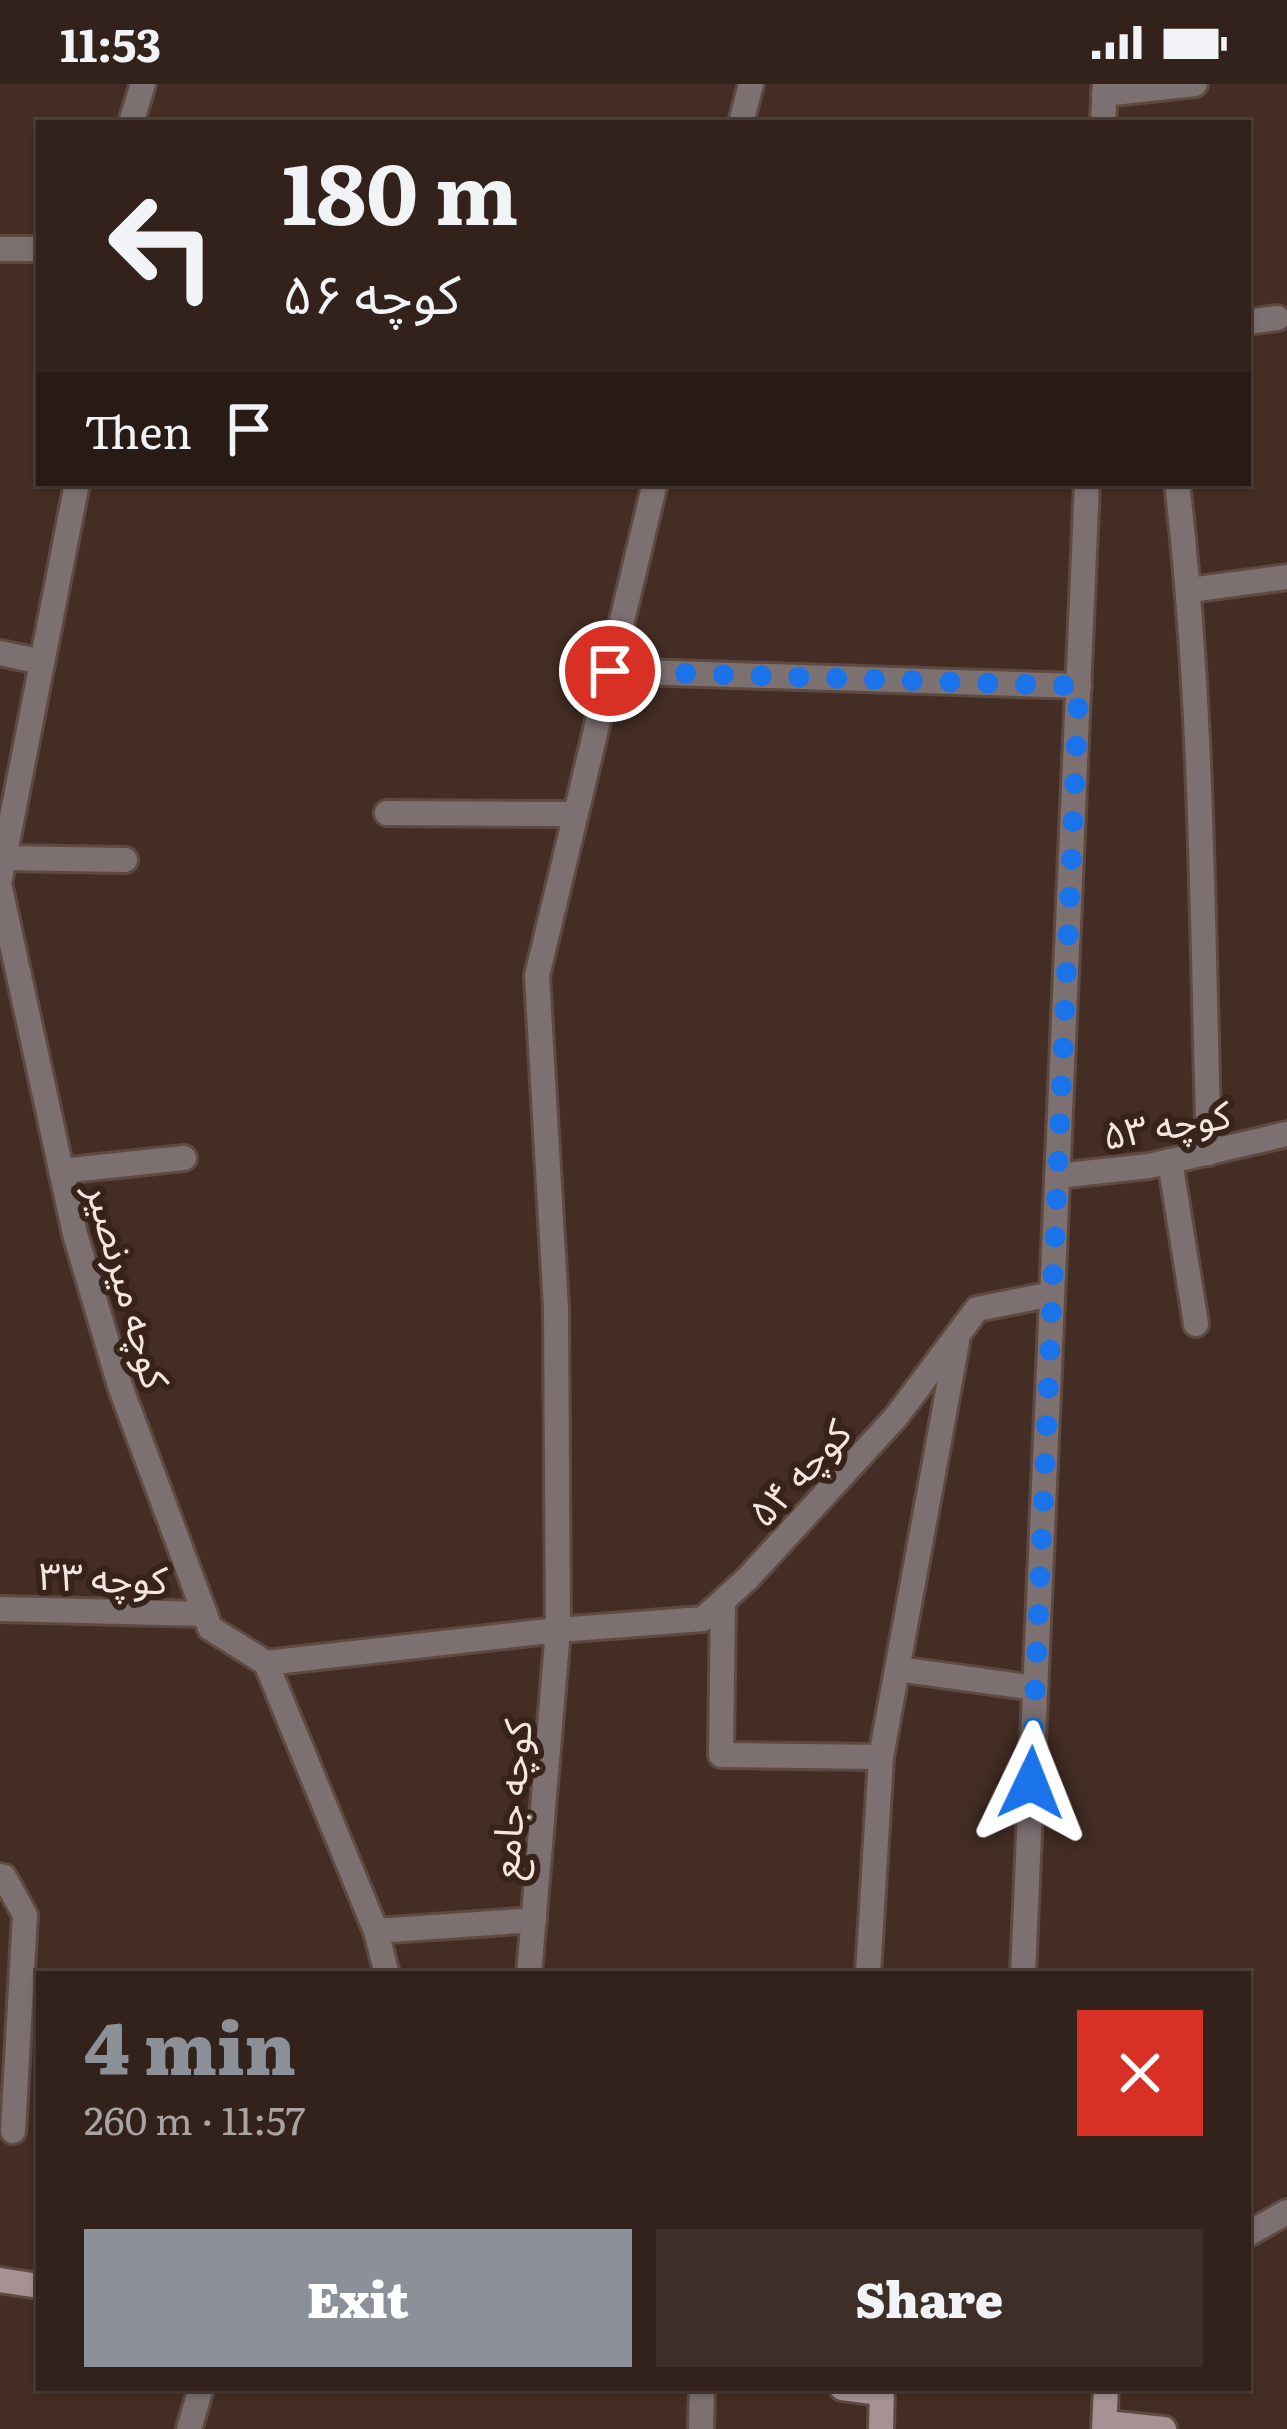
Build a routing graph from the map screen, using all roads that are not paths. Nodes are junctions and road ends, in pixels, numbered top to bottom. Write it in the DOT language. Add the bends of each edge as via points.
graph roads {
  1 [pos="143,84"];
  2 [pos="751,84"];
  3 [pos="1195,84"];
  4 [pos="1105,89"];
  5 [pos="132,120"];
  6 [pos="743,120"];
  7 [pos="1103,120"];
  8 [pos="0,249"];
  9 [pos="36,249"];
  10 [pos="1277,319"];
  11 [pos="1251,322"];
  12 [pos="77,486"];
  13 [pos="655,486"];
  14 [pos="1088,486"];
  15 [pos="1177,486"];
  16 [pos="1287,577"];
  17 [pos="1190,590"];
  18 [pos="0,653"];
  19 [pos="42,662"];
  20 [pos="610,671"];
  21 [pos="1079,686"];
  22 [pos="387,813"];
  23 [pos="576,814"];
  24 [pos="124,860"];
  25 [pos="1,882"];
  26 [pos="1287,1134"];
  27 [pos="1209,1153"];
  28 [pos="184,1158"];
  29 [pos="1170,1161"];
  30 [pos="61,1171"];
  31 [pos="1057,1176"];
  32 [pos="1052,1294"];
  33 [pos="1196,1324"];
  34 [pos="958,1334"];
  35 [pos="723,1601"];
  36 [pos="0,1609"];
  37 [pos="205,1614"];
  38 [pos="558,1630"];
  39 [pos="266,1663"];
  40 [pos="898,1669"];
  41 [pos="1035,1688"];
  42 [pos="881,1757"];
  43 [pos="0,1876"];
  44 [pos="534,1920"];
  45 [pos="376,1931"];
  46 [pos="386,1971"];
  47 [pos="529,1971"];
  48 [pos="868,1971"];
  49 [pos="1022,1971"];
  50 [pos="28,2049"];
  51 [pos="13,2131"];
  52 [pos="1287,2212"];
  53 [pos="1251,2232"];
  54 [pos="0,2280"];
  55 [pos="36,2286"];
  56 [pos="200,2391"];
  57 [pos="702,2391"];
  58 [pos="881,2391"];
  59 [pos="1106,2391"];
  60 [pos="1105,2426"];
  61 [pos="189,2429"];
  62 [pos="701,2429"];
  63 [pos="881,2429"];
  64 [pos="1164,2429"];
  1 -- 5 [label="street"];
  2 -- 6 [label="street"];
  3 -- 4 [label="street"];
  4 -- 7 [label="street"];
  8 -- 9 [label="street"];
  10 -- 11 [label="street"];
  12 -- 19 [label="street, کوچه میرنصیر"];
  13 -- 20 [label="street, کوچه جامع"];
  14 -- 21 [label="street"];
  15 -- 17 [label="street"];
  16 -- 17 [label="street"];
  17 -- 27 [label="street"];
  18 -- 19 [label="street"];
  19 -- 25 [label="street, کوچه میرنصیر"];
  20 -- 21 [label="street"];
  20 -- 23 [label="street, کوچه جامع"];
  21 -- 31 [label="street"];
  22 -- 23 [label="street"];
  23 -- 38 [label="street, کوچه جامع" via="537,976 556,1308"];
  24 -- 25 [label="street"];
  25 -- 30 [label="street, کوچه میرنصیر"];
  26 -- 27 [label="street, کوچه ۵۳"];
  27 -- 29 [label="street, کوچه ۵۳"];
  28 -- 30 [label="street"];
  29 -- 31 [label="street, کوچه ۵۳"];
  29 -- 33 [label="street"];
  30 -- 37 [label="street, کوچه میرنصیر" via="120,1386"];
  31 -- 32 [label="street"];
  32 -- 34 [label="street, کوچه ۵۴" via="977,1309"];
  32 -- 41 [label="street"];
  34 -- 35 [label="street, کوچه ۵۴" via="896,1417"];
  34 -- 40 [label="street"];
  35 -- 38 [label="street, کوچه ۵۴" via="703,1619"];
  35 -- 42 [label="street" via="721,1755"];
  36 -- 37 [label="street, کوچه ۳۳"];
  37 -- 39 [label="street, کوچه میرنصیر" via="210,1628"];
  38 -- 39 [label="street, کوچه ۵۴"];
  38 -- 44 [label="street, کوچه جامع"];
  39 -- 45 [label="street"];
  40 -- 41 [label="street"];
  40 -- 42 [label="street"];
  41 -- 49 [label="street"];
  42 -- 48 [label="street"];
  43 -- 50 [label="street" via="26,1916"];
  44 -- 45 [label="street"];
  44 -- 47 [label="street, کوچه جامع"];
  45 -- 46 [label="street"];
  50 -- 51 [label="street"];
  52 -- 53 [label="street"];
  54 -- 55 [label="main road"];
  56 -- 61 [label="street"];
  57 -- 62 [label="street"];
  58 -- 63 [label="main road"];
  59 -- 60 [label="main road"];
  60 -- 64 [label="main road"];
}
